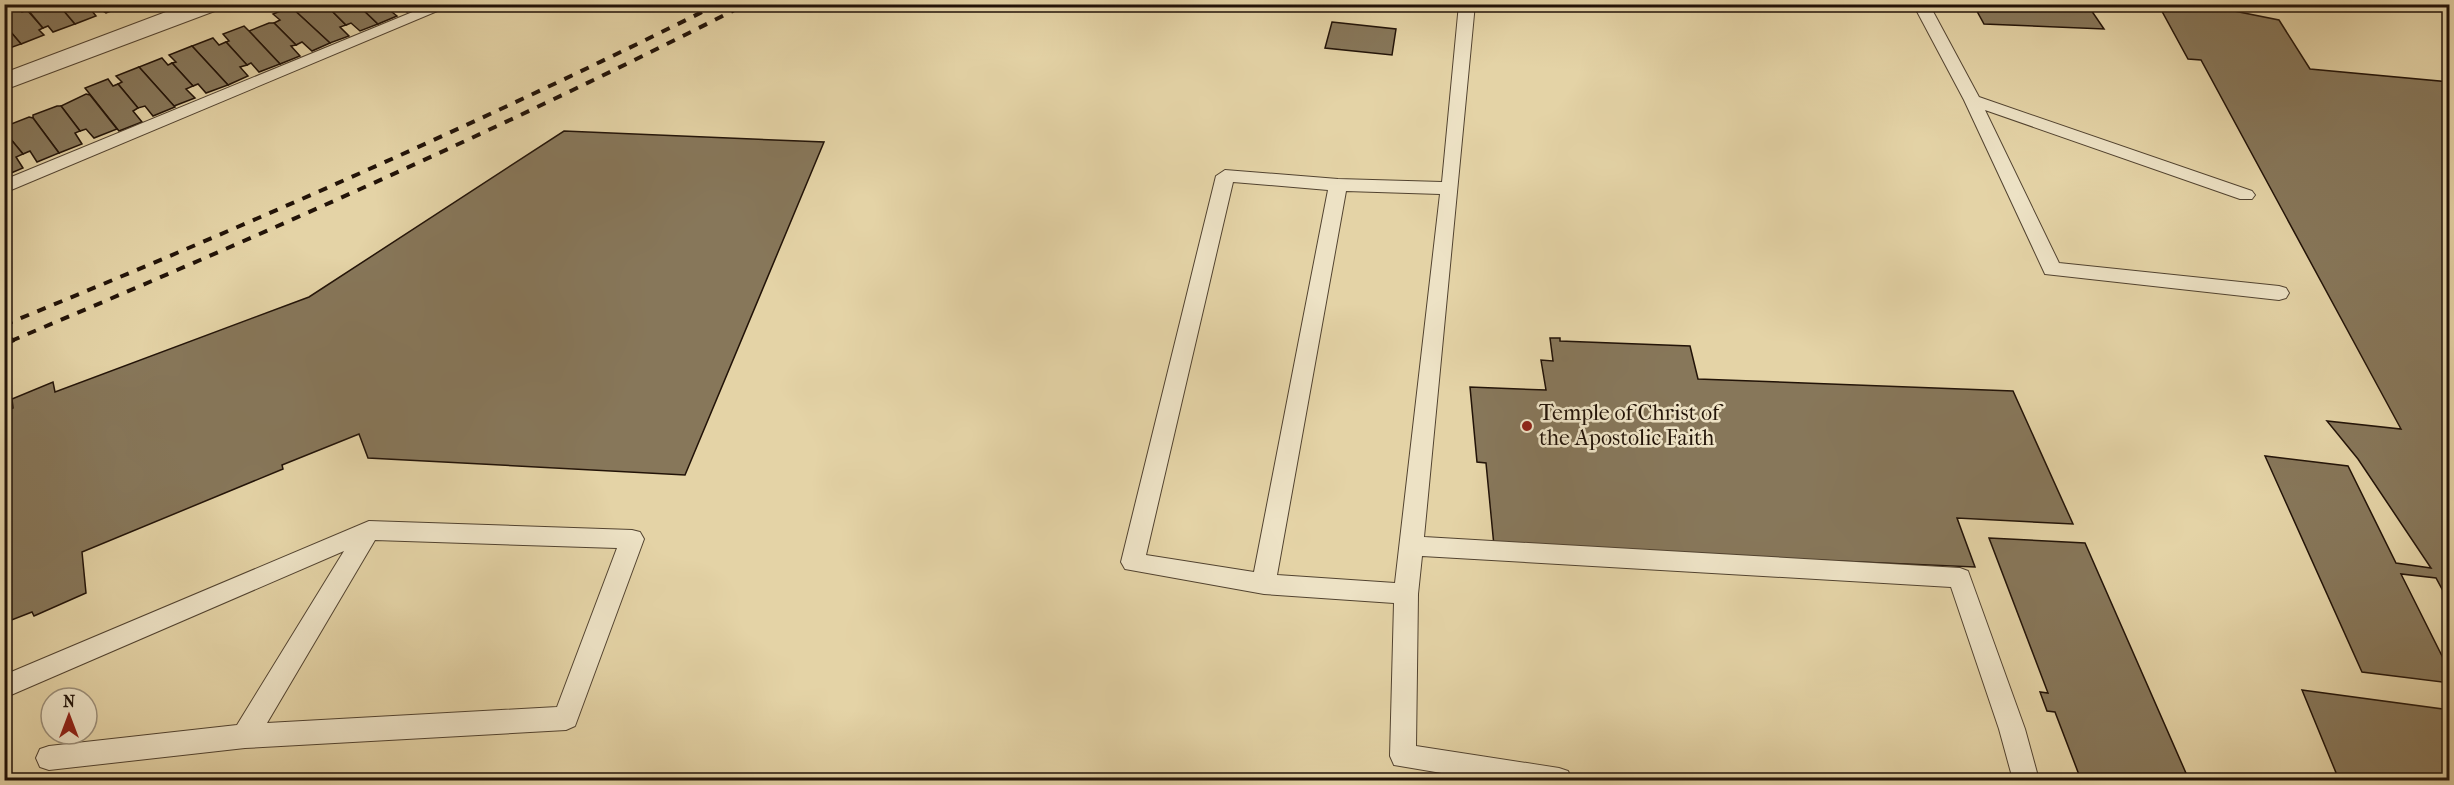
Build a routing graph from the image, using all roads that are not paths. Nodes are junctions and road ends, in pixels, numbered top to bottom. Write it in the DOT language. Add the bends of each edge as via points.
graph roads {
  1 [pos="211,4"];
  2 [pos="447,4"];
  3 [pos="1467,4"];
  4 [pos="1921,4"];
  5 [pos="4,82"];
  6 [pos="1972,100"];
  7 [pos="1338,185"];
  8 [pos="4,187"];
  9 [pos="1450,188"];
  10 [pos="2246,195"];
  11 [pos="2279,293"];
  12 [pos="369,531"];
  13 [pos="1411,546"];
  14 [pos="1264,584"];
  15 [pos="1406,594"];
  16 [pos="4,687"];
  17 [pos="245,736"];
  18 [pos="49,758"];
  19 [pos="1559,780"];
  20 [pos="2026,780"];
  1 -- 5 [label="street"];
  2 -- 8 [label="lane"];
  3 -- 9 [label="lane"];
  4 -- 6 [label="lane"];
  6 -- 10 [label="lane"];
  6 -- 11 [label="lane" via="2052,269"];
  7 -- 9 [label="lane"];
  7 -- 14 [label="lane"];
  7 -- 14 [label="lane" via="1225,176 1134,562"];
  9 -- 13 [label="lane"];
  12 -- 16 [label="lane"];
  12 -- 17 [label="lane"];
  12 -- 17 [label="lane" via="632,539 566,718"];
  13 -- 15 [label="lane"];
  13 -- 20 [label="lane" via="1960,578"];
  14 -- 15 [label="lane"];
  15 -- 19 [label="lane" via="1402,756"];
  17 -- 18 [label="lane"];
}
